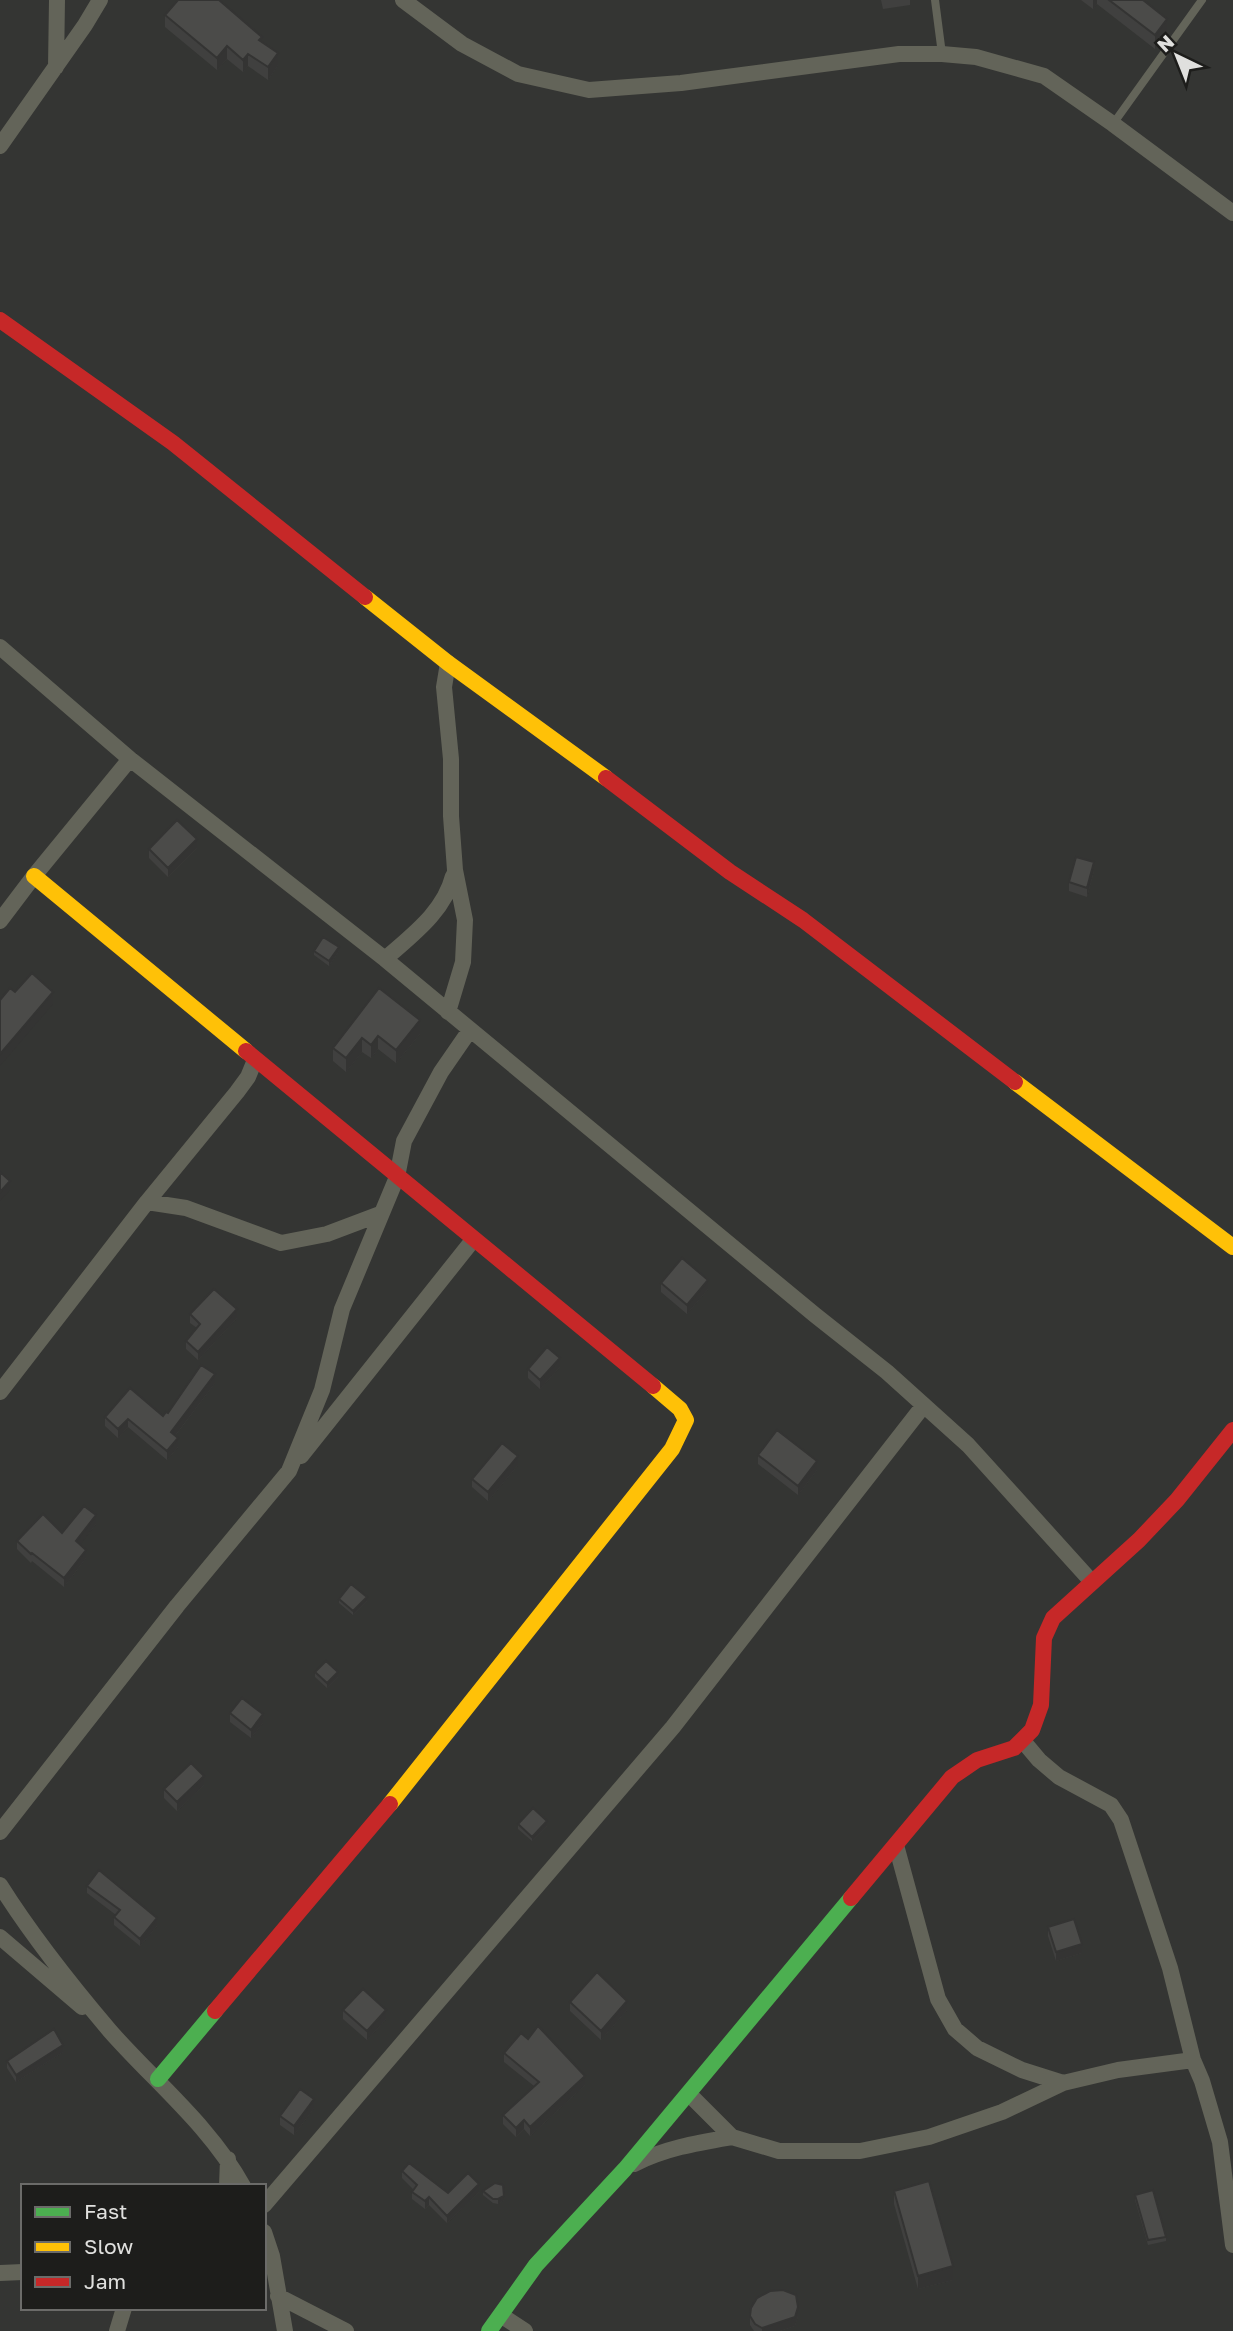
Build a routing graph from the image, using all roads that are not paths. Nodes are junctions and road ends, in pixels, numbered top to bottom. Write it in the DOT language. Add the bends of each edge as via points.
graph roads {
  1 [pos="57,0"];
  2 [pos="100,0"];
  3 [pos="403,0"];
  4 [pos="935,0"];
  5 [pos="1202,0"];
  6 [pos="942,54"];
  7 [pos="56,67"];
  8 [pos="1113,124"];
  9 [pos="0,146"];
  10 [pos="1233,213"];
  11 [pos="0,320"];
  12 [pos="0,648"];
  13 [pos="448,663"];
  14 [pos="130,759"];
  15 [pos="455,870"];
  16 [pos="34,876"];
  17 [pos="0,921"];
  18 [pos="385,959"];
  19 [pos="448,1012"];
  20 [pos="470,1030"];
  21 [pos="255,1060"];
  22 [pos="397,1177"];
  23 [pos="147,1202"];
  24 [pos="380,1214"];
  25 [pos="472,1240"];
  26 [pos="1233,1247"];
  27 [pos="0,1392"];
  28 [pos="924,1405"];
  29 [pos="1231,1435"];
  30 [pos="289,1471"];
  31 [pos="1092,1582"];
  32 [pos="1023,1741"];
  33 [pos="0,1832"];
  34 [pos="896,1845"];
  35 [pos="0,1885"];
  36 [pos="0,1937"];
  37 [pos="111,2032"];
  38 [pos="1193,2060"];
  39 [pos="158,2079"];
  40 [pos="1063,2082"];
  41 [pos="689,2094"];
  42 [pos="732,2137"];
  43 [pos="228,2159"];
  44 [pos="625,2169"];
  45 [pos="227,2184"];
  46 [pos="242,2184"];
  47 [pos="266,2203"];
  48 [pos="266,2238"];
  49 [pos="1233,2245"];
  50 [pos="0,2273"];
  51 [pos="21,2273"];
  52 [pos="278,2296"];
  53 [pos="123,2310"];
  54 [pos="502,2316"];
  55 [pos="117,2331"];
  56 [pos="285,2331"];
  57 [pos="345,2331"];
  58 [pos="489,2331"];
  59 [pos="525,2331"];
  1 -- 7 [label="street"];
  2 -- 7 [label="street"];
  3 -- 6 [label="street" via="462,44 518,74 589,90 681,83 899,54"];
  4 -- 6 [label="lane"];
  5 -- 8 [label="lane"];
  6 -- 8 [label="street" via="976,57 1044,76"];
  7 -- 9 [label="street"];
  8 -- 10 [label="street"];
  11 -- 13 [label="street" via="173,443"];
  12 -- 14 [label="street"];
  13 -- 15 [label="street" via="444,687"];
  13 -- 26 [label="street" via="730,872 803,920"];
  14 -- 16 [label="street"];
  14 -- 18 [label="street"];
  15 -- 18 [label="street" via="449,893 425,923"];
  15 -- 19 [label="street" via="465,920 463,962"];
  16 -- 17 [label="street"];
  16 -- 21 [label="street"];
  18 -- 19 [label="street"];
  19 -- 20 [label="street"];
  20 -- 22 [label="street" via="404,1141"];
  20 -- 28 [label="street"];
  21 -- 22 [label="street"];
  21 -- 23 [label="street" via="237,1092"];
  22 -- 24 [label="street"];
  22 -- 25 [label="street"];
  23 -- 24 [label="street" via="186,1208 281,1243 327,1234"];
  23 -- 27 [label="street"];
  24 -- 30 [label="street" via="342,1309 323,1390"];
  25 -- 30 [label="street"];
  25 -- 39 [label="street" via="680,1409 685,1425 672,1450 402,1788"];
  28 -- 31 [label="street" via="968,1445"];
  28 -- 47 [label="street" via="673,1727"];
  29 -- 31 [label="street" via="1149,1530"];
  30 -- 33 [label="street"];
  31 -- 32 [label="street" via="1053,1618 1044,1635 1039,1718"];
  32 -- 34 [label="street" via="958,1771"];
  32 -- 38 [label="street" via="1059,1777 1111,1805 1121,1820 1170,1968"];
  34 -- 40 [label="street" via="938,1999 955,2029 977,2048 1022,2070"];
  34 -- 41 [label="street"];
  35 -- 37 [label="street" via="22,1920"];
  36 -- 37 [label="street"];
  37 -- 39 [label="street"];
  38 -- 40 [label="street"];
  38 -- 49 [label="street" via="1220,2142"];
  39 -- 43 [label="street"];
  40 -- 42 [label="street" via="1002,2112 929,2137 860,2151 779,2151"];
  41 -- 42 [label="street"];
  41 -- 44 [label="street"];
  42 -- 44 [label="street" via="657,2152"];
  43 -- 45 [label="street"];
  43 -- 46 [label="street"];
  44 -- 54 [label="street" via="536,2265"];
  48 -- 52 [label="street"];
  50 -- 51 [label="street"];
  52 -- 56 [label="street"];
  52 -- 57 [label="street"];
  53 -- 55 [label="street"];
  54 -- 58 [label="street"];
  54 -- 59 [label="street"];
}
